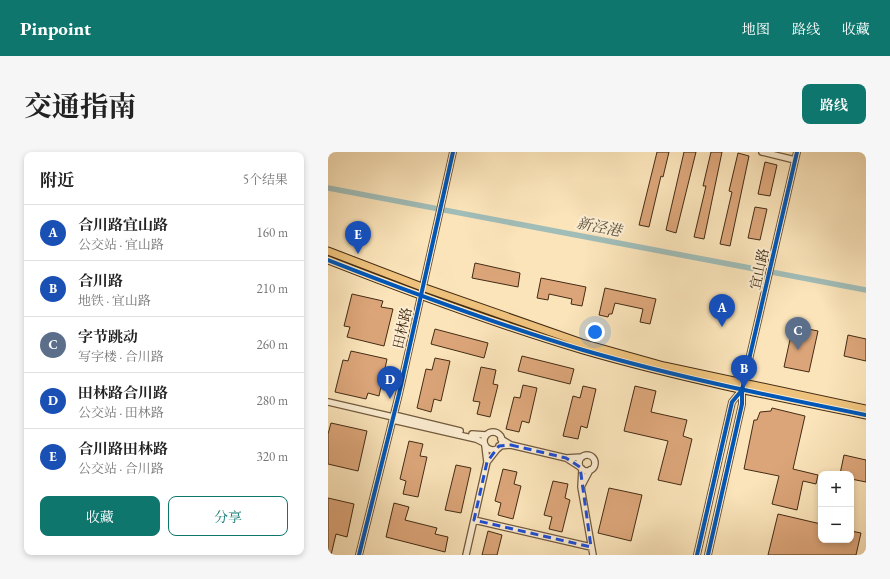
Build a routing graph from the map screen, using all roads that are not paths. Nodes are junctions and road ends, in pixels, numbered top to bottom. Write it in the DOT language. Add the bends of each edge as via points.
graph roads {
  1 [pos="453,152"];
  2 [pos="762,152"];
  3 [pos="797,152"];
  4 [pos="795,160"];
  5 [pos="328,251"];
  6 [pos="328,260"];
  7 [pos="422,287"];
  8 [pos="421,297"];
  9 [pos="743,386"];
  10 [pos="328,402"];
  11 [pos="866,409"];
  12 [pos="866,415"];
  13 [pos="393,418"];
  14 [pos="486,435"];
  15 [pos="501,439"];
  16 [pos="485,445"];
  17 [pos="511,445"];
  18 [pos="498,447"];
  19 [pos="582,457"];
  20 [pos="566,458"];
  21 [pos="487,462"];
  22 [pos="581,468"];
  23 [pos="590,470"];
  24 [pos="581,487"];
  25 [pos="474,520"];
  26 [pos="591,547"];
  27 [pos="359,555"];
  28 [pos="466,555"];
  29 [pos="593,555"];
  30 [pos="697,555"];
  31 [pos="708,555"];
  1 -- 7 [label="street, 田林路"];
  2 -- 4 [label="street"];
  3 -- 4 [label="street, 宜山路"];
  4 -- 9 [label="street, 宜山路"];
  5 -- 7 [label="main road"];
  6 -- 8 [label="main road"];
  7 -- 8 [label="street, 田林路"];
  7 -- 9 [label="main road" via="582,343"];
  8 -- 9 [label="main road" via="583,350"];
  8 -- 13 [label="street, 田林路"];
  9 -- 11 [label="main road"];
  9 -- 12 [label="main road"];
  9 -- 30 [label="street, 宜山路" via="732,402"];
  9 -- 31 [label="street, 宜山路" via="742,404"];
  10 -- 13 [label="street"];
  13 -- 14 [label="street" via="479,436"];
  13 -- 16 [label="street" via="476,439"];
  13 -- 27 [label="street, 田林路"];
  14 -- 15 [label="street" via="494,432"];
  14 -- 16 [label="street"];
  15 -- 17 [label="street"];
  15 -- 18 [label="street"];
  16 -- 18 [label="street" via="490,449"];
  16 -- 21 [label="street"];
  17 -- 18 [label="street"];
  17 -- 20 [label="street"];
  18 -- 21 [label="street"];
  19 -- 20 [label="street"];
  19 -- 22 [label="street"];
  19 -- 23 [label="street" via="586,455 593,458 595,465"];
  20 -- 22 [label="street"];
  21 -- 25 [label="street"];
  22 -- 23 [label="street"];
  22 -- 24 [label="street"];
  23 -- 24 [label="street"];
  24 -- 26 [label="street"];
  25 -- 26 [label="street"];
  25 -- 28 [label="street"];
  26 -- 29 [label="street"];
}
